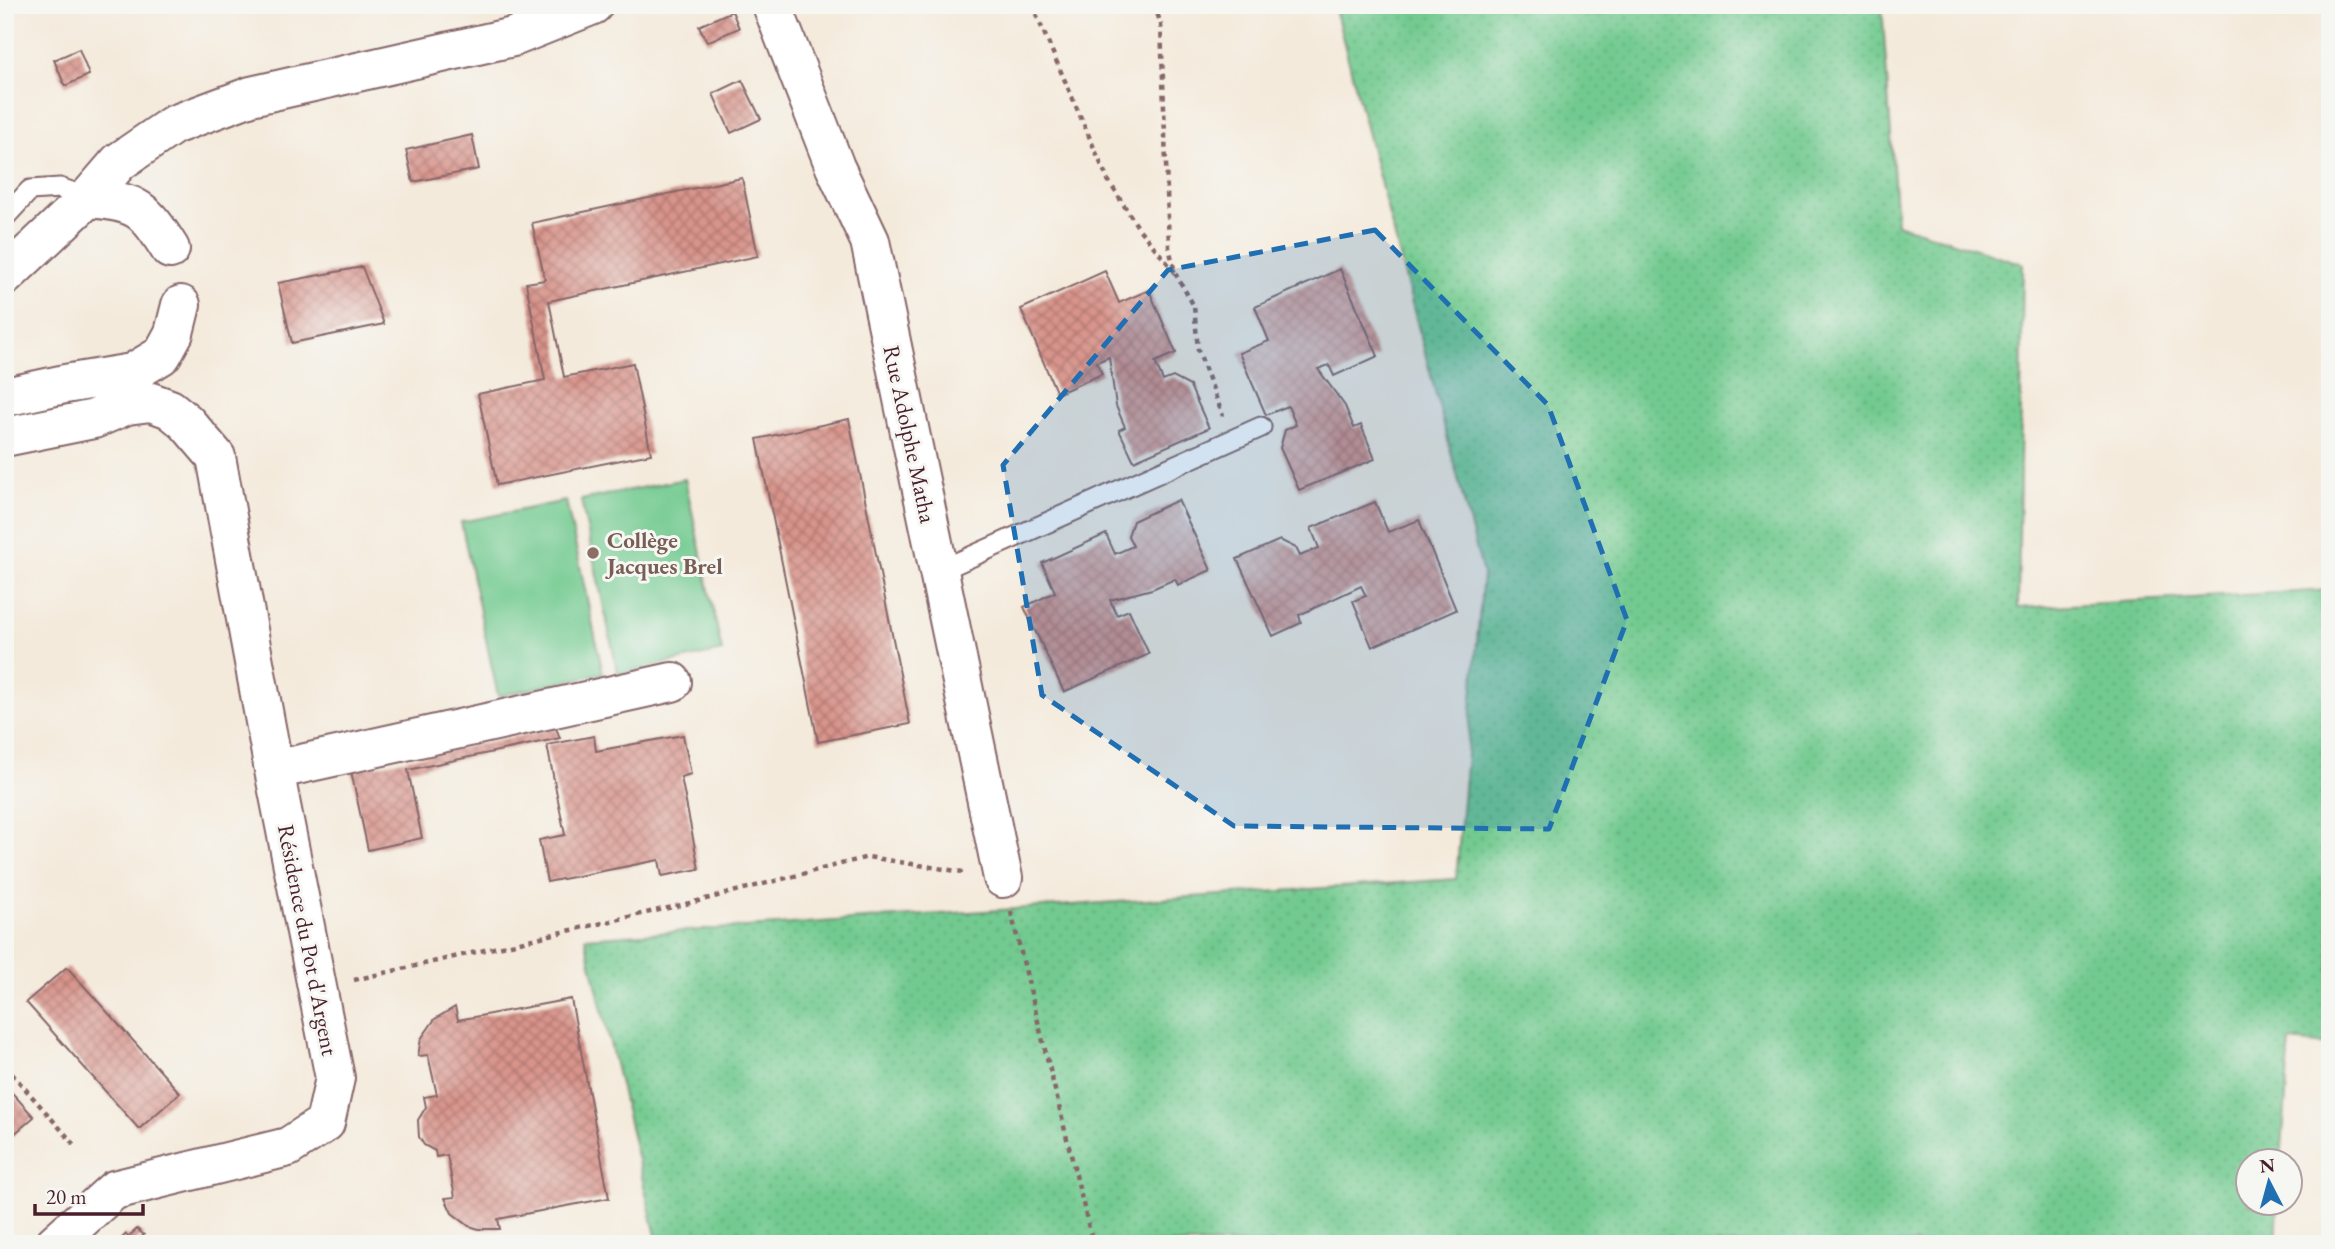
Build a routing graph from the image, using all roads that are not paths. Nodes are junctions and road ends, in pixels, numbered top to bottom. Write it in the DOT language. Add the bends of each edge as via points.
graph roads {
  1 [pos="593,5"];
  2 [pos="772,5"];
  3 [pos="88,198"];
  4 [pos="5,217"];
  5 [pos="170,249"];
  6 [pos="5,276"];
  7 [pos="181,305"];
  8 [pos="111,377"];
  9 [pos="8,394"];
  10 [pos="151,402"];
  11 [pos="1261,427"];
  12 [pos="5,438"];
  13 [pos="939,571"];
  14 [pos="672,682"];
  15 [pos="274,770"];
  16 [pos="1003,878"];
  17 [pos="54,1244"];
  1 -- 3 [label="street" via="513,37 251,96 173,125 119,162"];
  2 -- 13 [label="street, Rue Adolphe Matha" via="835,167 870,241"];
  3 -- 4 [label="lane" via="60,188 30,190"];
  3 -- 5 [label="street" via="130,204 151,220"];
  3 -- 6 [label="street"];
  7 -- 8 [label="street" via="162,355 132,373"];
  8 -- 9 [label="street"];
  8 -- 10 [label="street" via="134,384"];
  10 -- 12 [label="street"];
  10 -- 15 [label="street, Résidence du Pot d'Argent" via="186,422 216,457"];
  11 -- 13 [label="lane"];
  13 -- 16 [label="street, Rue Adolphe Matha"];
  14 -- 15 [label="street"];
  15 -- 17 [label="street, Résidence du Pot d'Argent" via="335,1078 325,1124 288,1147 114,1190"];
}
